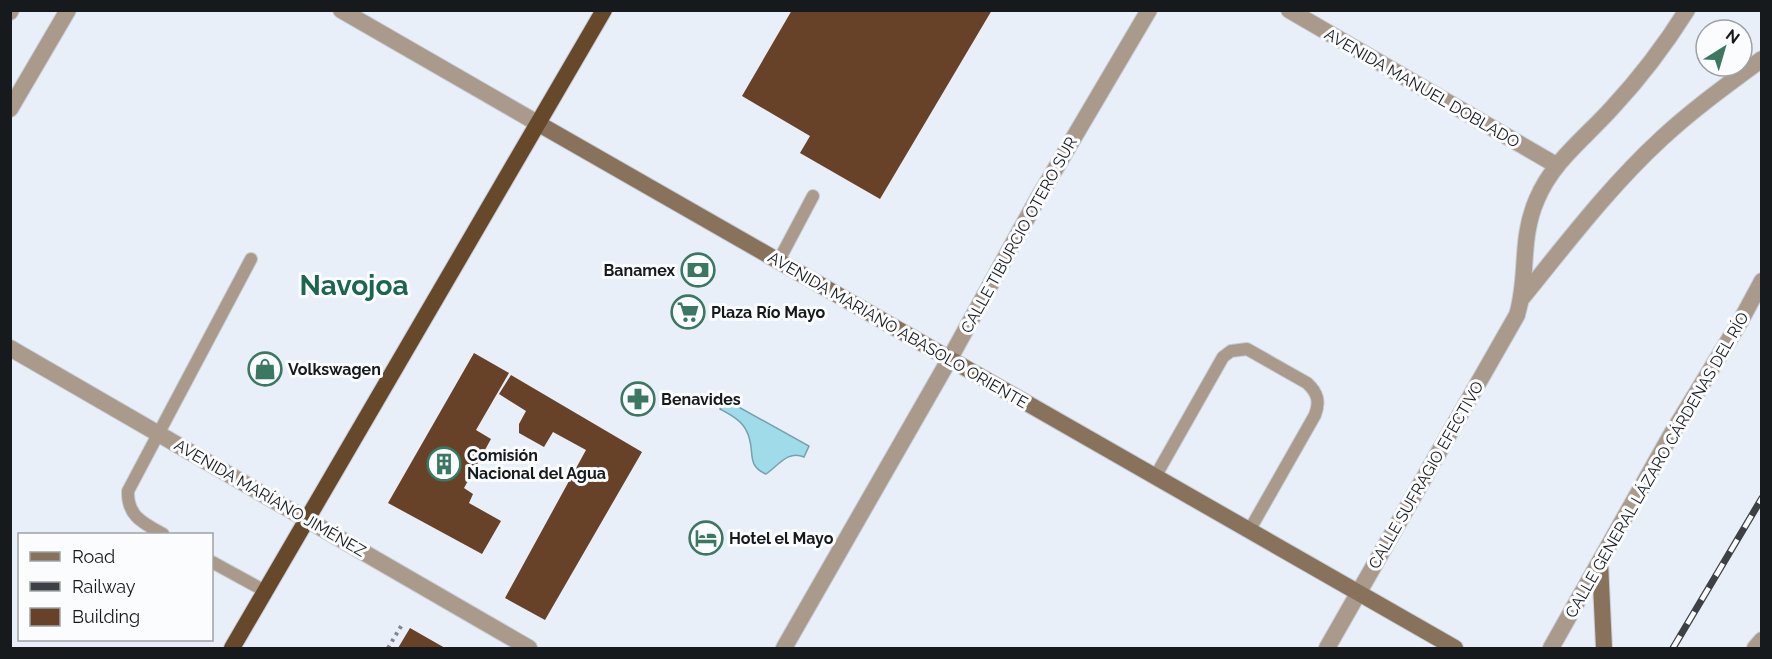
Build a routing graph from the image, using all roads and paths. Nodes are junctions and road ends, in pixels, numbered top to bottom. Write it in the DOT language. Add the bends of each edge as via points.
graph roads {
  1 [pos="68,10"];
  2 [pos="341,10"];
  3 [pos="604,10"];
  4 [pos="1149,10"];
  5 [pos="1289,10"];
  6 [pos="1687,10"];
  7 [pos="1761,59"];
  8 [pos="10,109"];
  9 [pos="539,124"];
  10 [pos="1556,165"];
  11 [pos="813,196"];
  12 [pos="251,260"];
  13 [pos="778,261"];
  14 [pos="1761,281"];
  15 [pos="1521,299"];
  16 [pos="10,348"];
  17 [pos="949,360"];
  18 [pos="158,434"];
  19 [pos="1155,477"];
  20 [pos="306,520"];
  21 [pos="1249,531"];
  22 [pos="161,533"];
  23 [pos="1600,562"];
  24 [pos="213,563"];
  25 [pos="265,591"];
  26 [pos="1358,594"];
  27 [pos="403,623"];
  28 [pos="1761,640"];
  29 [pos="232,648"];
  30 [pos="388,648"];
  31 [pos="529,648"];
  32 [pos="784,648"];
  33 [pos="1327,648"];
  34 [pos="1455,648"];
  35 [pos="1551,648"];
  36 [pos="1604,648"];
  37 [pos="1755,648"];
  1 -- 8 [label="street"];
  2 -- 9 [label="street, AVENIDA MARIANO ABASOLO ORIENTE"];
  3 -- 9 [label="highway"];
  4 -- 17 [label="street, CALLE TIBURCIO OTERO SUR"];
  5 -- 10 [label="street, AVENIDA MANUEL DOBLADO"];
  6 -- 10 [label="street, CALLE SUFRAGIO EFECTIVO" via="1635,83"];
  7 -- 15 [label="street, CALLE SUFRAGIO EFECTIVO" via="1696,109 1632,167"];
  9 -- 13 [label="main road, AVENIDA MARIANO ABASOLO ORIENTE"];
  9 -- 20 [label="highway"];
  10 -- 15 [label="street, CALLE SUFRAGIO EFECTIVO" via="1528,225"];
  11 -- 13 [label="lane"];
  12 -- 18 [label="lane"];
  13 -- 17 [label="main road, AVENIDA MARIANO ABASOLO ORIENTE"];
  14 -- 23 [label="street, CALLE GENERAL LÁZARO CÁRDENAS DEL RÍO"];
  15 -- 26 [label="street, CALLE SUFRAGIO EFECTIVO" via="1506,335"];
  16 -- 18 [label="street, AVENIDA MARÍANO JIMÉNEZ"];
  17 -- 19 [label="main road, AVENIDA MARIANO ABASOLO ORIENTE"];
  17 -- 32 [label="street, CALLE TIBURCIO OTERO SUR"];
  18 -- 20 [label="street, AVENIDA MARÍANO JIMÉNEZ"];
  18 -- 22 [label="lane" via="128,491 128,500 130,510 139,520"];
  19 -- 21 [label="main road, AVENIDA MARIANO ABASOLO ORIENTE"];
  19 -- 21 [label="lane" via="1223,357 1231,351 1247,349 1307,383 1318,397 1315,416"];
  20 -- 25 [label="highway"];
  20 -- 31 [label="street, AVENIDA MARÍANO JIMÉNEZ"];
  21 -- 26 [label="main road, AVENIDA MARIANO ABASOLO ORIENTE"];
  23 -- 35 [label="street, CALLE GENERAL LÁZARO CÁRDENAS DEL RÍO"];
  23 -- 36 [label="main road"];
  24 -- 25 [label="lane"];
  25 -- 29 [label="highway"];
  26 -- 33 [label="street, CALLE SUFRAGIO EFECTIVO"];
  26 -- 34 [label="main road, AVENIDA MARIANO ABASOLO ORIENTE"];
  27 -- 30 [label="path"];
  28 -- 37 [label="street"];
}
